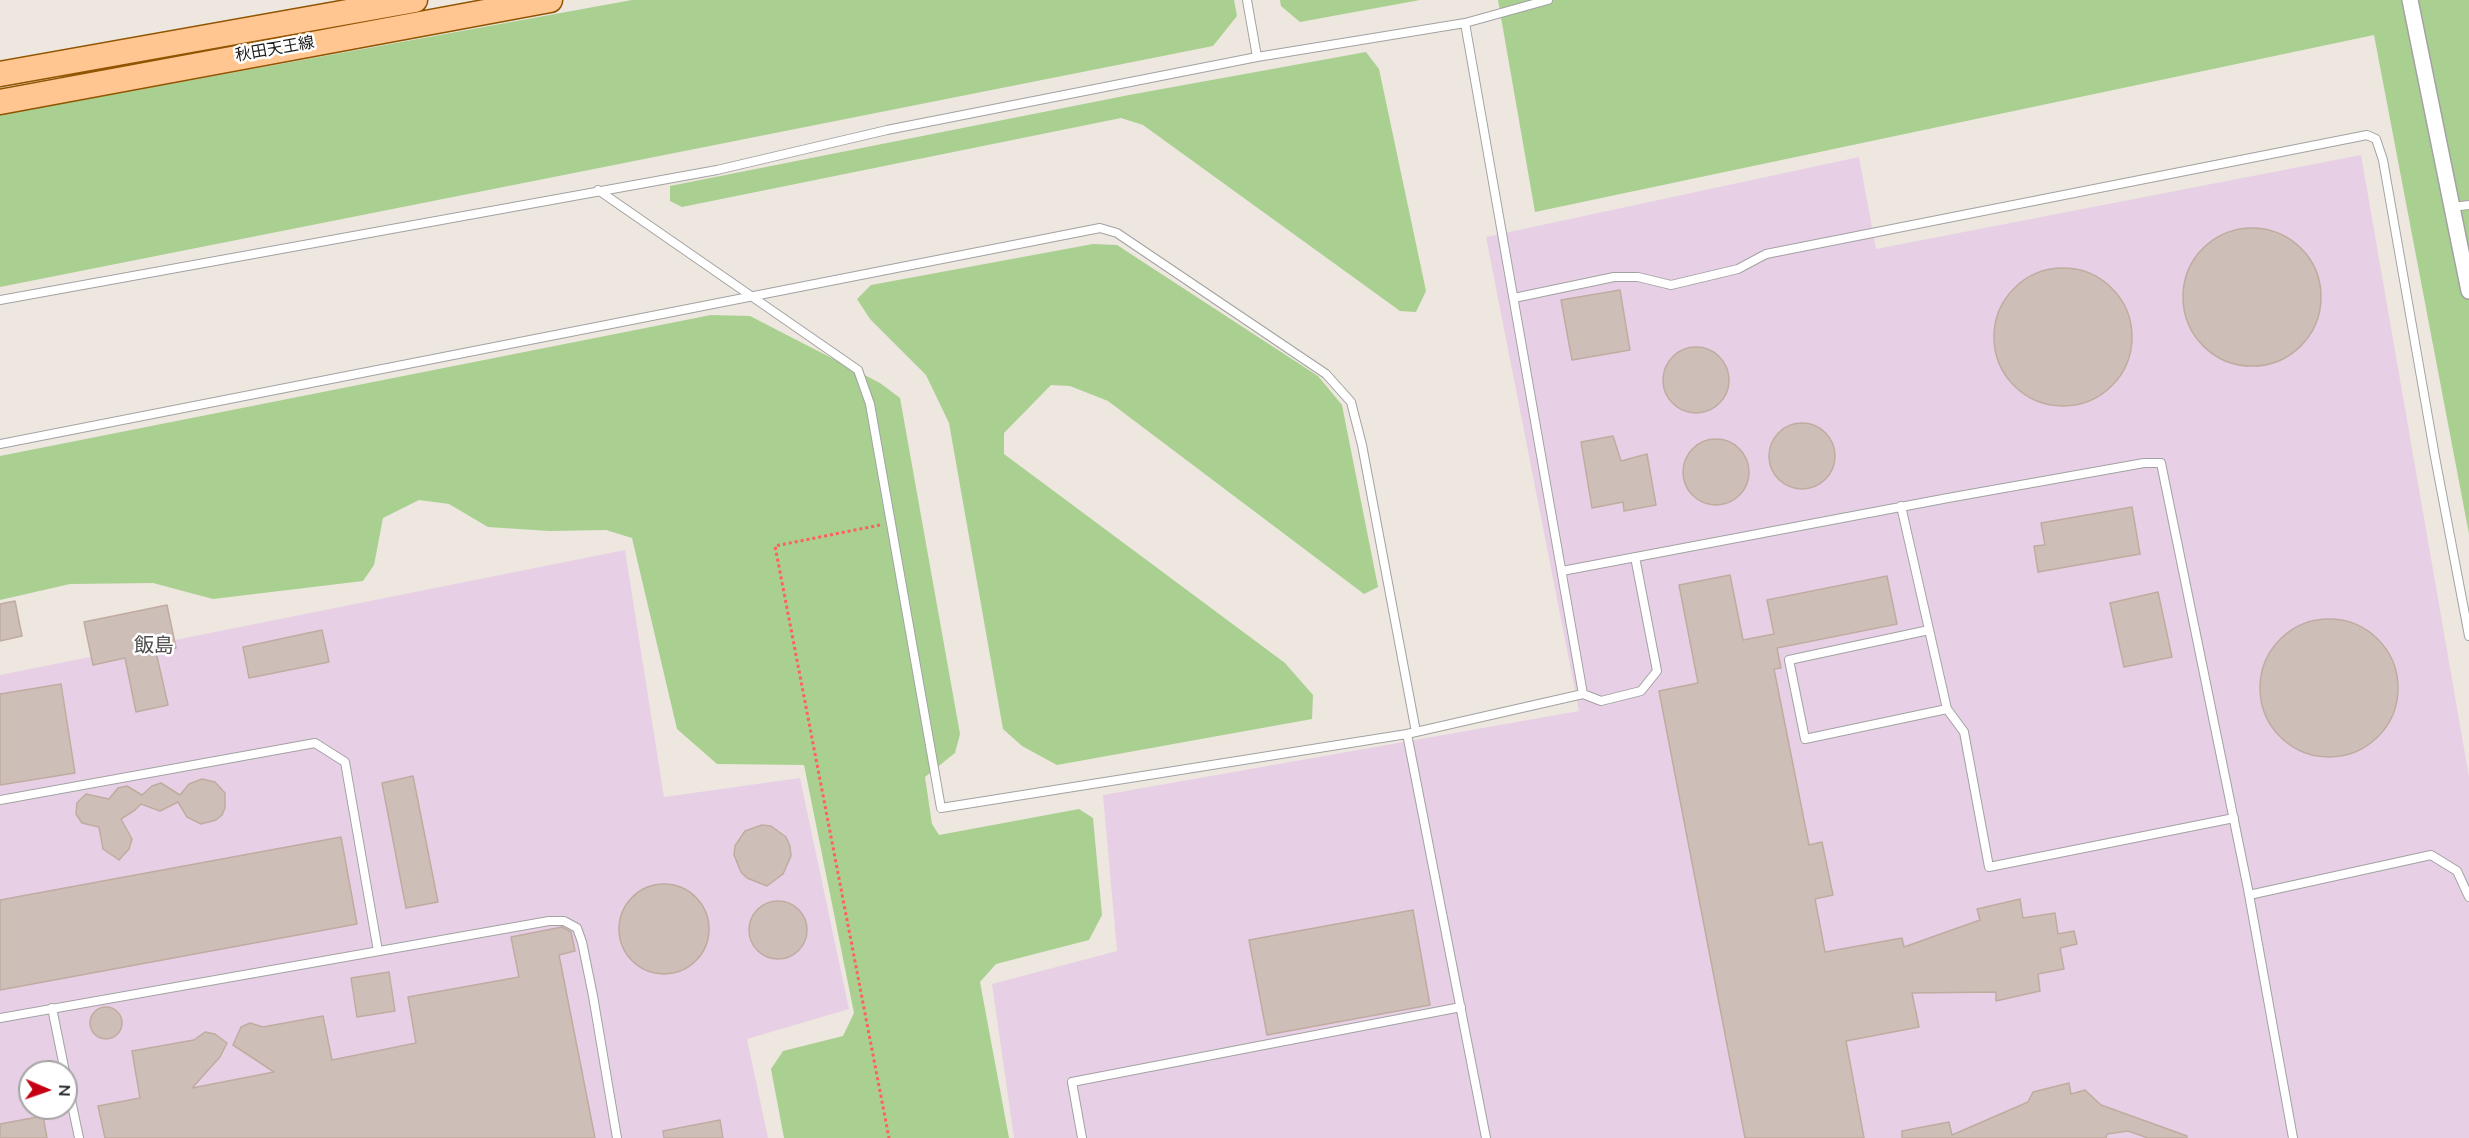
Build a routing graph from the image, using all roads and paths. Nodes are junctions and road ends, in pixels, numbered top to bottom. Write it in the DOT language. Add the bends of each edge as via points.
graph roads {
  1 [pos="415,0"];
  2 [pos="550,0"];
  3 [pos="1247,0"];
  4 [pos="1548,0"];
  5 [pos="2410,0"];
  6 [pos="1465,23"];
  7 [pos="1257,57"];
  8 [pos="0,74"];
  9 [pos="0,102"];
  10 [pos="598,190"];
  11 [pos="2469,205"];
  12 [pos="2452,207"];
  13 [pos="2469,291"];
  14 [pos="751,296"];
  15 [pos="1514,298"];
  16 [pos="0,300"];
  17 [pos="0,444"];
  18 [pos="1901,506"];
  19 [pos="891,523"];
  20 [pos="1635,557"];
  21 [pos="1562,571"];
  22 [pos="1929,630"];
  23 [pos="2469,636"];
  24 [pos="1583,694"];
  25 [pos="1947,710"];
  26 [pos="1411,733"];
  27 [pos="0,800"];
  28 [pos="2234,818"];
  29 [pos="2249,894"];
  30 [pos="2469,897"];
  31 [pos="378,951"];
  32 [pos="1461,1007"];
  33 [pos="52,1008"];
  34 [pos="0,1018"];
  35 [pos="63,1060"];
  36 [pos="75,1120"];
  37 [pos="79,1138"];
  38 [pos="617,1138"];
  39 [pos="889,1138"];
  40 [pos="1082,1138"];
  41 [pos="1486,1138"];
  42 [pos="2293,1138"];
  1 -- 8 [label="main road, 秋田天王線"];
  2 -- 9 [label="main road, 秋田天王線"];
  3 -- 7 [label="lane"];
  4 -- 6 [label="lane"];
  5 -- 12 [label="street"];
  6 -- 7 [label="lane"];
  6 -- 15 [label="lane"];
  7 -- 10 [label="lane" via="887,130 717,170"];
  10 -- 14 [label="lane"];
  10 -- 16 [label="lane"];
  11 -- 12 [label="lane"];
  12 -- 13 [label="street"];
  14 -- 17 [label="lane"];
  14 -- 19 [label="lane" via="858,370 870,404"];
  14 -- 26 [label="lane" via="1100,228 1117,233 1326,374 1351,402 1362,445"];
  15 -- 21 [label="lane"];
  15 -- 23 [label="lane" via="1614,277 1671,285 1738,269 1766,254 2367,135 2376,139 2383,160"];
  18 -- 20 [label="lane"];
  18 -- 22 [label="lane"];
  18 -- 28 [label="lane" via="2161,463"];
  19 -- 26 [label="lane" via="941,808"];
  19 -- 39 [label="path" via="775,546"];
  20 -- 21 [label="lane"];
  20 -- 24 [label="lane" via="1657,671 1641,691 1601,701"];
  21 -- 24 [label="lane"];
  22 -- 25 [label="lane"];
  22 -- 25 [label="lane" via="1789,660 1805,739"];
  24 -- 26 [label="lane"];
  25 -- 28 [label="lane" via="1964,732 1989,867"];
  26 -- 32 [label="lane"];
  27 -- 31 [label="lane" via="315,743 345,762"];
  28 -- 29 [label="lane"];
  29 -- 30 [label="lane" via="2431,855 2457,871"];
  29 -- 42 [label="lane"];
  31 -- 33 [label="lane"];
  31 -- 38 [label="lane" via="549,921 564,921 577,928 594,996"];
  32 -- 40 [label="lane" via="1072,1082"];
  32 -- 41 [label="lane"];
  33 -- 34 [label="lane"];
  33 -- 35 [label="lane"];
  36 -- 37 [label="lane"];
}
